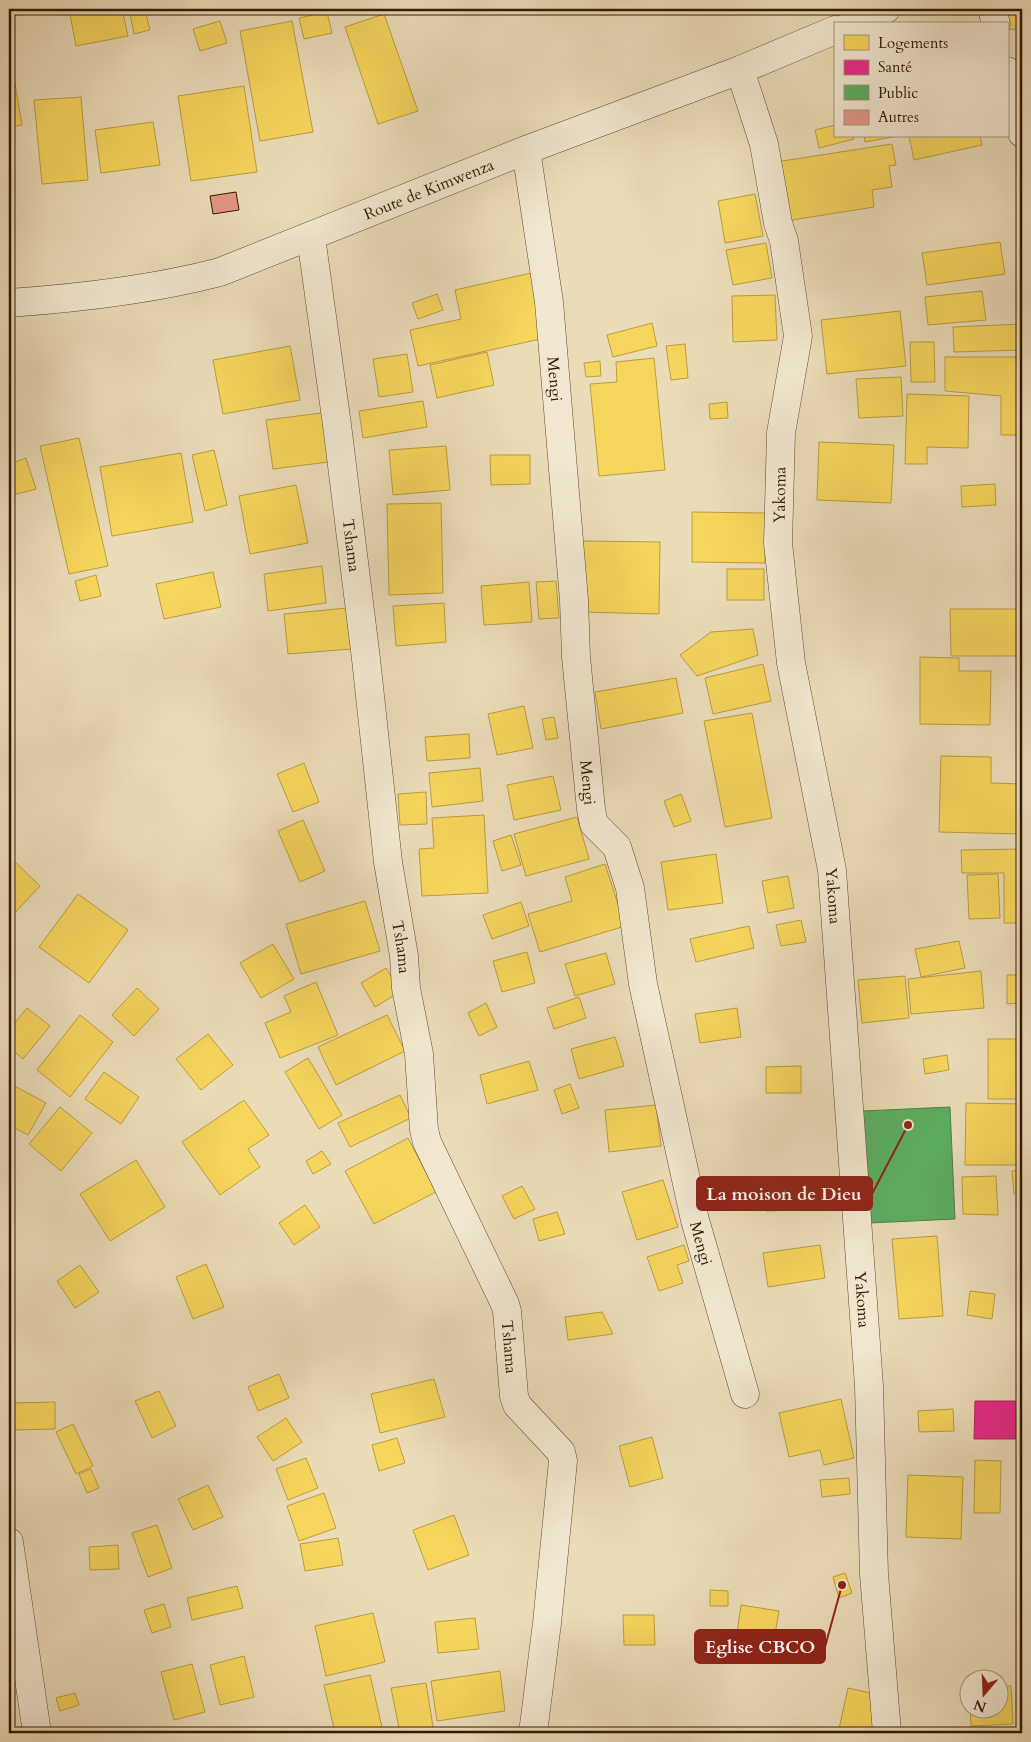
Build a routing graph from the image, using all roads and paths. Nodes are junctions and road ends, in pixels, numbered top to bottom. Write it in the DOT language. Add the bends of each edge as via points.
graph roads {
  1 [pos="886,9"];
  2 [pos="992,9"];
  3 [pos="855,22"];
  4 [pos="995,22"];
  5 [pos="834,30"];
  6 [pos="740,70"];
  7 [pos="1008,75"];
  8 [pos="1022,133"];
  9 [pos="526,150"];
  10 [pos="311,237"];
  11 [pos="9,303"];
  12 [pos="745,1394"];
  13 [pos="9,1542"];
  14 [pos="37,1733"];
  15 [pos="533,1733"];
  16 [pos="887,1733"];
  1 -- 3 [label="street"];
  2 -- 4 [label="street"];
  5 -- 6 [label="street, Route de Kimwenza"];
  6 -- 9 [label="street, Route de Kimwenza"];
  6 -- 16 [label="street, Yakoma" via="764,144 784,241 798,336 780,433 778,544 791,663 832,870 869,1386 874,1574"];
  7 -- 8 [label="street"];
  9 -- 10 [label="street, Route de Kimwenza"];
  9 -- 12 [label="street, Mengi" via="550,302 576,657 591,809 594,824 617,847 630,888 643,984 695,1220"];
  10 -- 11 [label="street, Route de Kimwenza" via="200,278 75,298"];
  10 -- 15 [label="street, Tshama" via="340,444 388,862 419,1054 424,1130 505,1304 517,1405 561,1452 563,1461"];
  13 -- 14 [label="street"];
}
